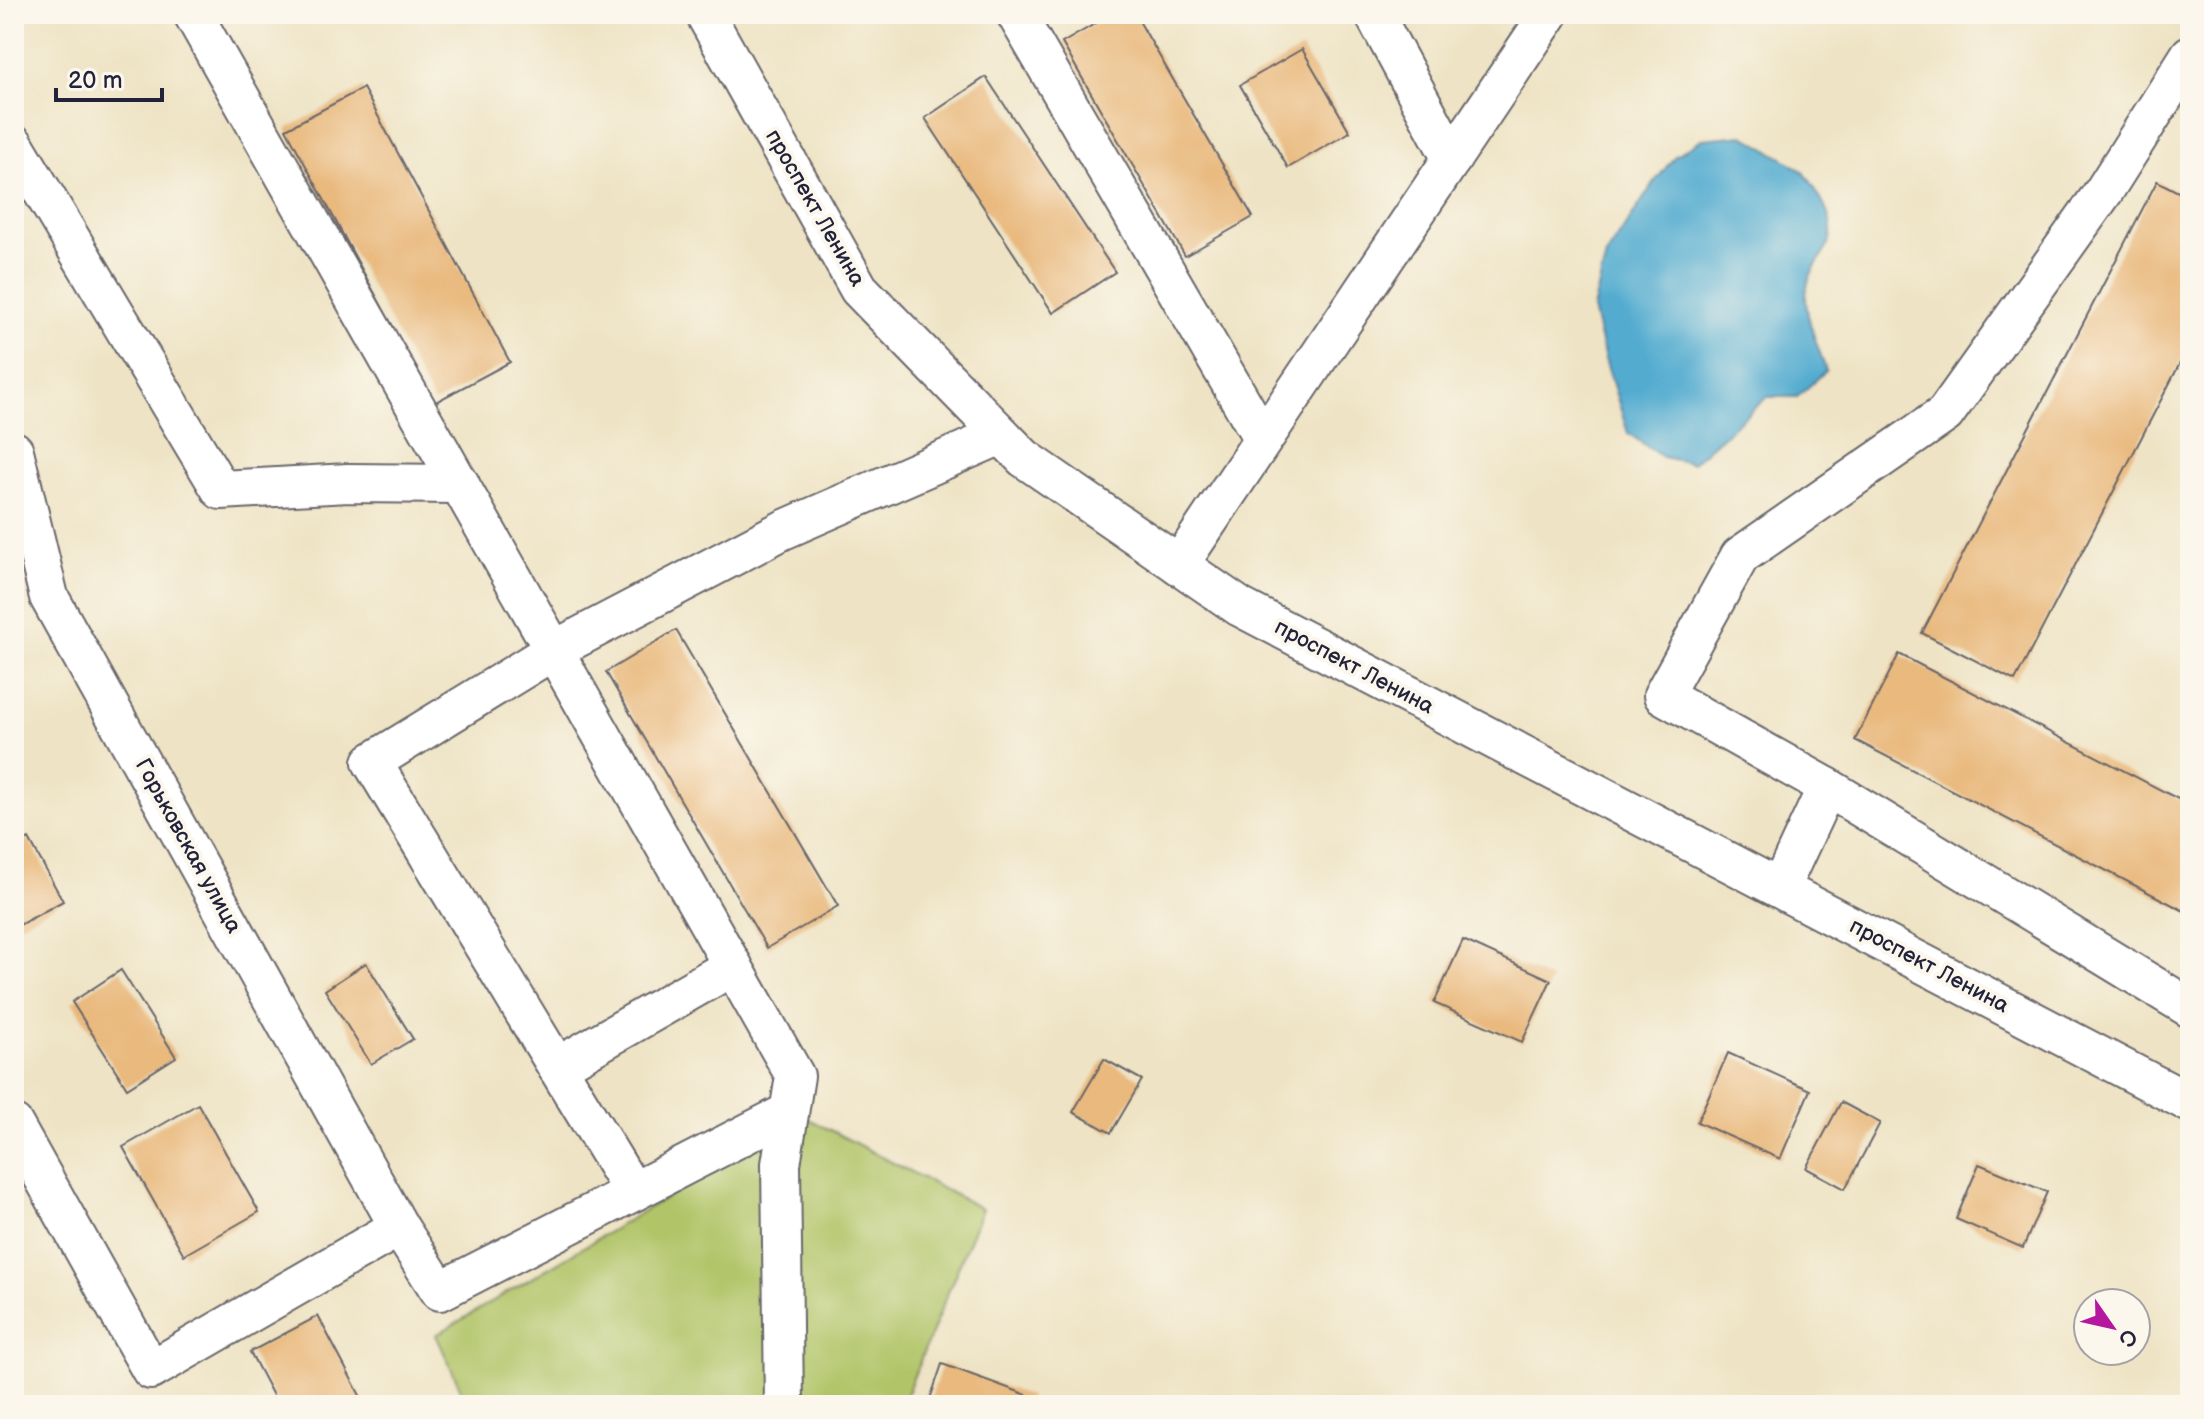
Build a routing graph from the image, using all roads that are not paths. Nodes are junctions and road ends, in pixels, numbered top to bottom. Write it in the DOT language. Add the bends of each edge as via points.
graph roads {
  1 [pos="193,14"];
  2 [pos="705,14"];
  3 [pos="1016,14"];
  4 [pos="1374,14"];
  5 [pos="1549,14"];
  6 [pos="2190,55"];
  7 [pos="14,144"];
  8 [pos="1452,159"];
  9 [pos="1001,435"];
  10 [pos="1263,439"];
  11 [pos="14,451"];
  12 [pos="460,484"];
  13 [pos="1179,565"];
  14 [pos="554,650"];
  15 [pos="1827,787"];
  16 [pos="1780,888"];
  17 [pos="733,966"];
  18 [pos="2190,1008"];
  19 [pos="557,1067"];
  20 [pos="2190,1103"];
  21 [pos="789,1112"];
  22 [pos="14,1125"];
  23 [pos="633,1192"];
  24 [pos="399,1227"];
  25 [pos="784,1405"];
  1 -- 12 [label="street"];
  2 -- 9 [label="street, проспект Ленина" via="859,289"];
  3 -- 10 [label="street"];
  4 -- 8 [label="street"];
  5 -- 8 [label="street"];
  6 -- 15 [label="street" via="2104,191 1945,414 1740,556 1663,695"];
  7 -- 12 [label="street" via="221,490"];
  8 -- 10 [label="street"];
  9 -- 13 [label="street, проспект Ленина" via="1024,458"];
  9 -- 14 [label="street" via="783,530"];
  10 -- 13 [label="street"];
  11 -- 24 [label="street, Горьковская улица" via="49,597"];
  12 -- 14 [label="street"];
  13 -- 16 [label="street, проспект Ленина" via="1240,607"];
  14 -- 17 [label="street"];
  14 -- 19 [label="street" via="372,762"];
  15 -- 16 [label="street"];
  15 -- 18 [label="street"];
  16 -- 20 [label="street, проспект Ленина"];
  17 -- 19 [label="street"];
  17 -- 21 [label="street" via="795,1076"];
  19 -- 23 [label="street"];
  21 -- 23 [label="street"];
  21 -- 25 [label="street" via="781,1164"];
  22 -- 24 [label="street" via="151,1370"];
  23 -- 24 [label="street, Горьковская улица" via="440,1291"];
}
